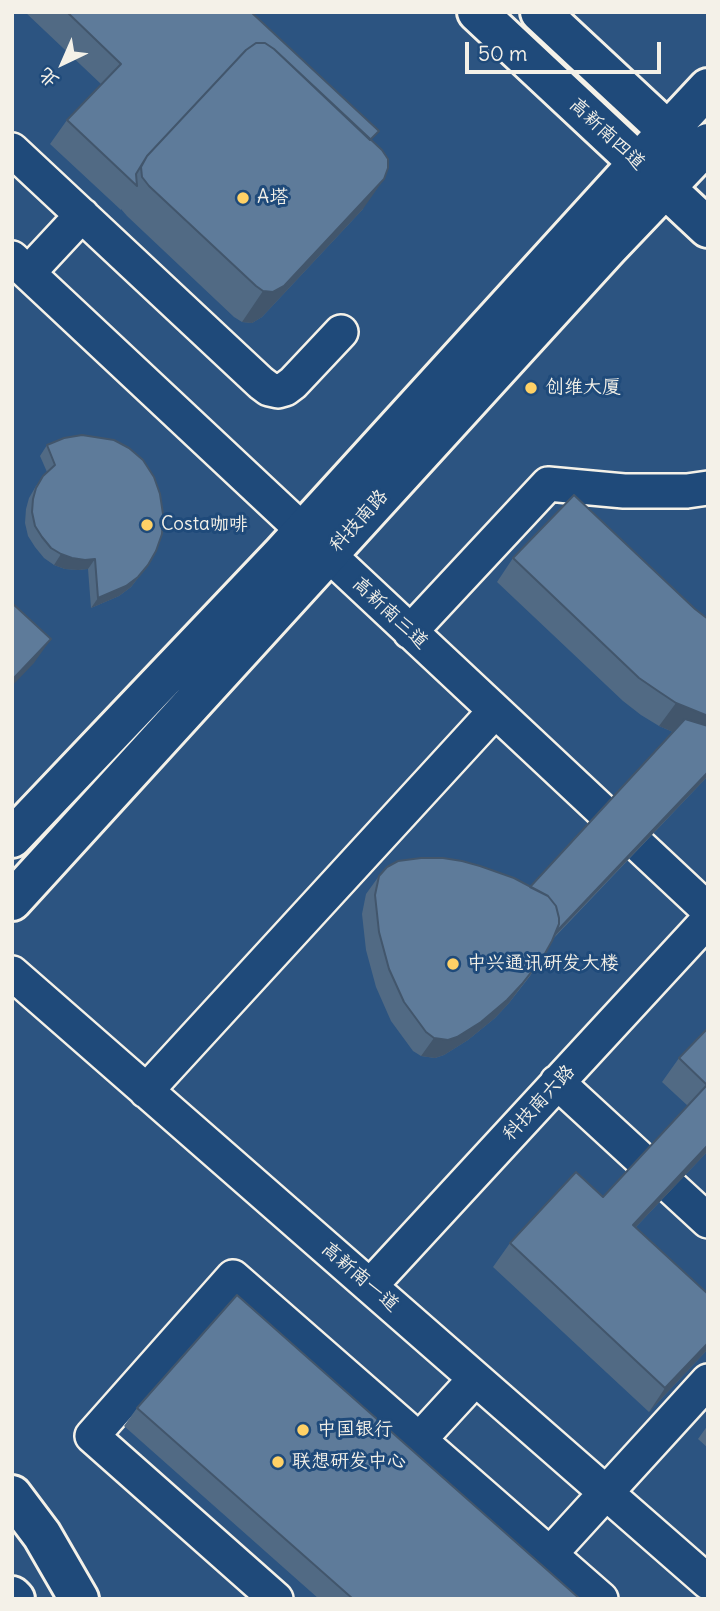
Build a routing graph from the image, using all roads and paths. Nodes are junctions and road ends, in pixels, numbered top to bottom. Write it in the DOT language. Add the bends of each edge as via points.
graph roads {
  1 [pos="477,12"];
  2 [pos="540,12"];
  3 [pos="708,88"];
  4 [pos="667,131"];
  5 [pos="12,150"];
  6 [pos="703,156"];
  7 [pos="651,176"];
  8 [pos="82,215"];
  9 [pos="708,228"];
  10 [pos="20,265"];
  11 [pos="341,332"];
  12 [pos="708,488"];
  13 [pos="316,544"];
  14 [pos="410,632"];
  15 [pos="495,711"];
  16 [pos="12,838"];
  17 [pos="12,901"];
  18 [pos="708,909"];
  19 [pos="708,920"];
  20 [pos="12,973"];
  21 [pos="557,1082"];
  22 [pos="146,1091"];
  23 [pos="708,1221"];
  24 [pos="370,1286"];
  25 [pos="475,1379"];
  26 [pos="708,1381"];
  27 [pos="419,1440"];
  28 [pos="605,1492"];
  29 [pos="12,1495"];
  30 [pos="550,1554"];
  31 [pos="708,1582"];
  32 [pos="79,1599"];
  33 [pos="276,1599"];
  34 [pos="601,1599"];
  1 -- 7 [label="main road, 高新南四道"];
  2 -- 4 [label="main road"];
  3 -- 4 [label="main road, 科技南路"];
  4 -- 6 [label="main road"];
  4 -- 7 [label="main road, 科技南路"];
  5 -- 8 [label="street"];
  6 -- 7 [label="main road, 科技南路"];
  7 -- 9 [label="main road, 高新南四道"];
  7 -- 13 [label="main road, 科技南路" via="599,258"];
  8 -- 10 [label="street"];
  8 -- 11 [label="street" via="269,389 285,389 293,383"];
  10 -- 13 [label="street, 高新南三道"];
  12 -- 14 [label="street" via="624,491 548,484"];
  13 -- 14 [label="street, 高新南三道"];
  13 -- 16 [label="main road, 科技南路"];
  13 -- 17 [label="main road, 科技南路"];
  14 -- 15 [label="street, 高新南三道"];
  15 -- 18 [label="street, 高新南三道"];
  15 -- 22 [label="street"];
  19 -- 21 [label="street, 科技南六路"];
  20 -- 22 [label="street, 高新南一道"];
  21 -- 23 [label="street"];
  21 -- 24 [label="street, 科技南六路"];
  22 -- 24 [label="street, 高新南一道"];
  24 -- 25 [label="street, 高新南一道"];
  25 -- 27 [label="street"];
  25 -- 28 [label="street, 高新南一道"];
  26 -- 28 [label="street"];
  27 -- 30 [label="street"];
  27 -- 33 [label="street" via="233,1277 92,1436"];
  28 -- 30 [label="street"];
  28 -- 31 [label="street, 高新南一道"];
  29 -- 32 [label="main road" via="42,1535"];
  30 -- 34 [label="street"];
}
